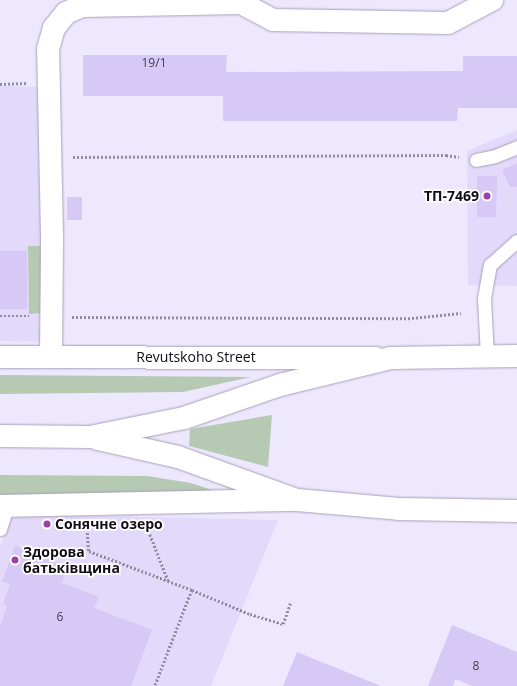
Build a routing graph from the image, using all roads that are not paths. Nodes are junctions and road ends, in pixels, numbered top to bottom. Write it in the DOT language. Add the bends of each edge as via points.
graph roads {
  1 [pos="492,0"];
  2 [pos="84,3"];
  3 [pos="517,147"];
  4 [pos="476,160"];
  5 [pos="517,241"];
  6 [pos="487,356"];
  7 [pos="517,356"];
  8 [pos="0,357"];
  9 [pos="50,357"];
  10 [pos="391,358"];
  11 [pos="0,436"];
  12 [pos="90,437"];
  13 [pos="297,500"];
  14 [pos="4,506"];
  15 [pos="517,511"];
  16 [pos="0,529"];
  1 -- 2 [label="street" via="448,23 273,20 241,3"];
  2 -- 9 [label="street" via="66,13 54,28 48,49"];
  3 -- 4 [label="lane"];
  5 -- 6 [label="lane" via="490,265 484,298"];
  6 -- 7 [label="street, Revutskoho Street"];
  6 -- 10 [label="street, Revutskoho Street"];
  8 -- 9 [label="street, Revutskoho Street"];
  9 -- 10 [label="street, Revutskoho Street"];
  10 -- 12 [label="street, Revutskoho Street" via="280,385 184,418"];
  11 -- 12 [label="street, Revutskoho Street"];
  12 -- 13 [label="street, Revutskoho Street" via="178,456"];
  13 -- 14 [label="street, Revutskoho Street"];
  13 -- 15 [label="street, Revutskoho Street" via="399,509"];
  14 -- 16 [label="lane"];
}
